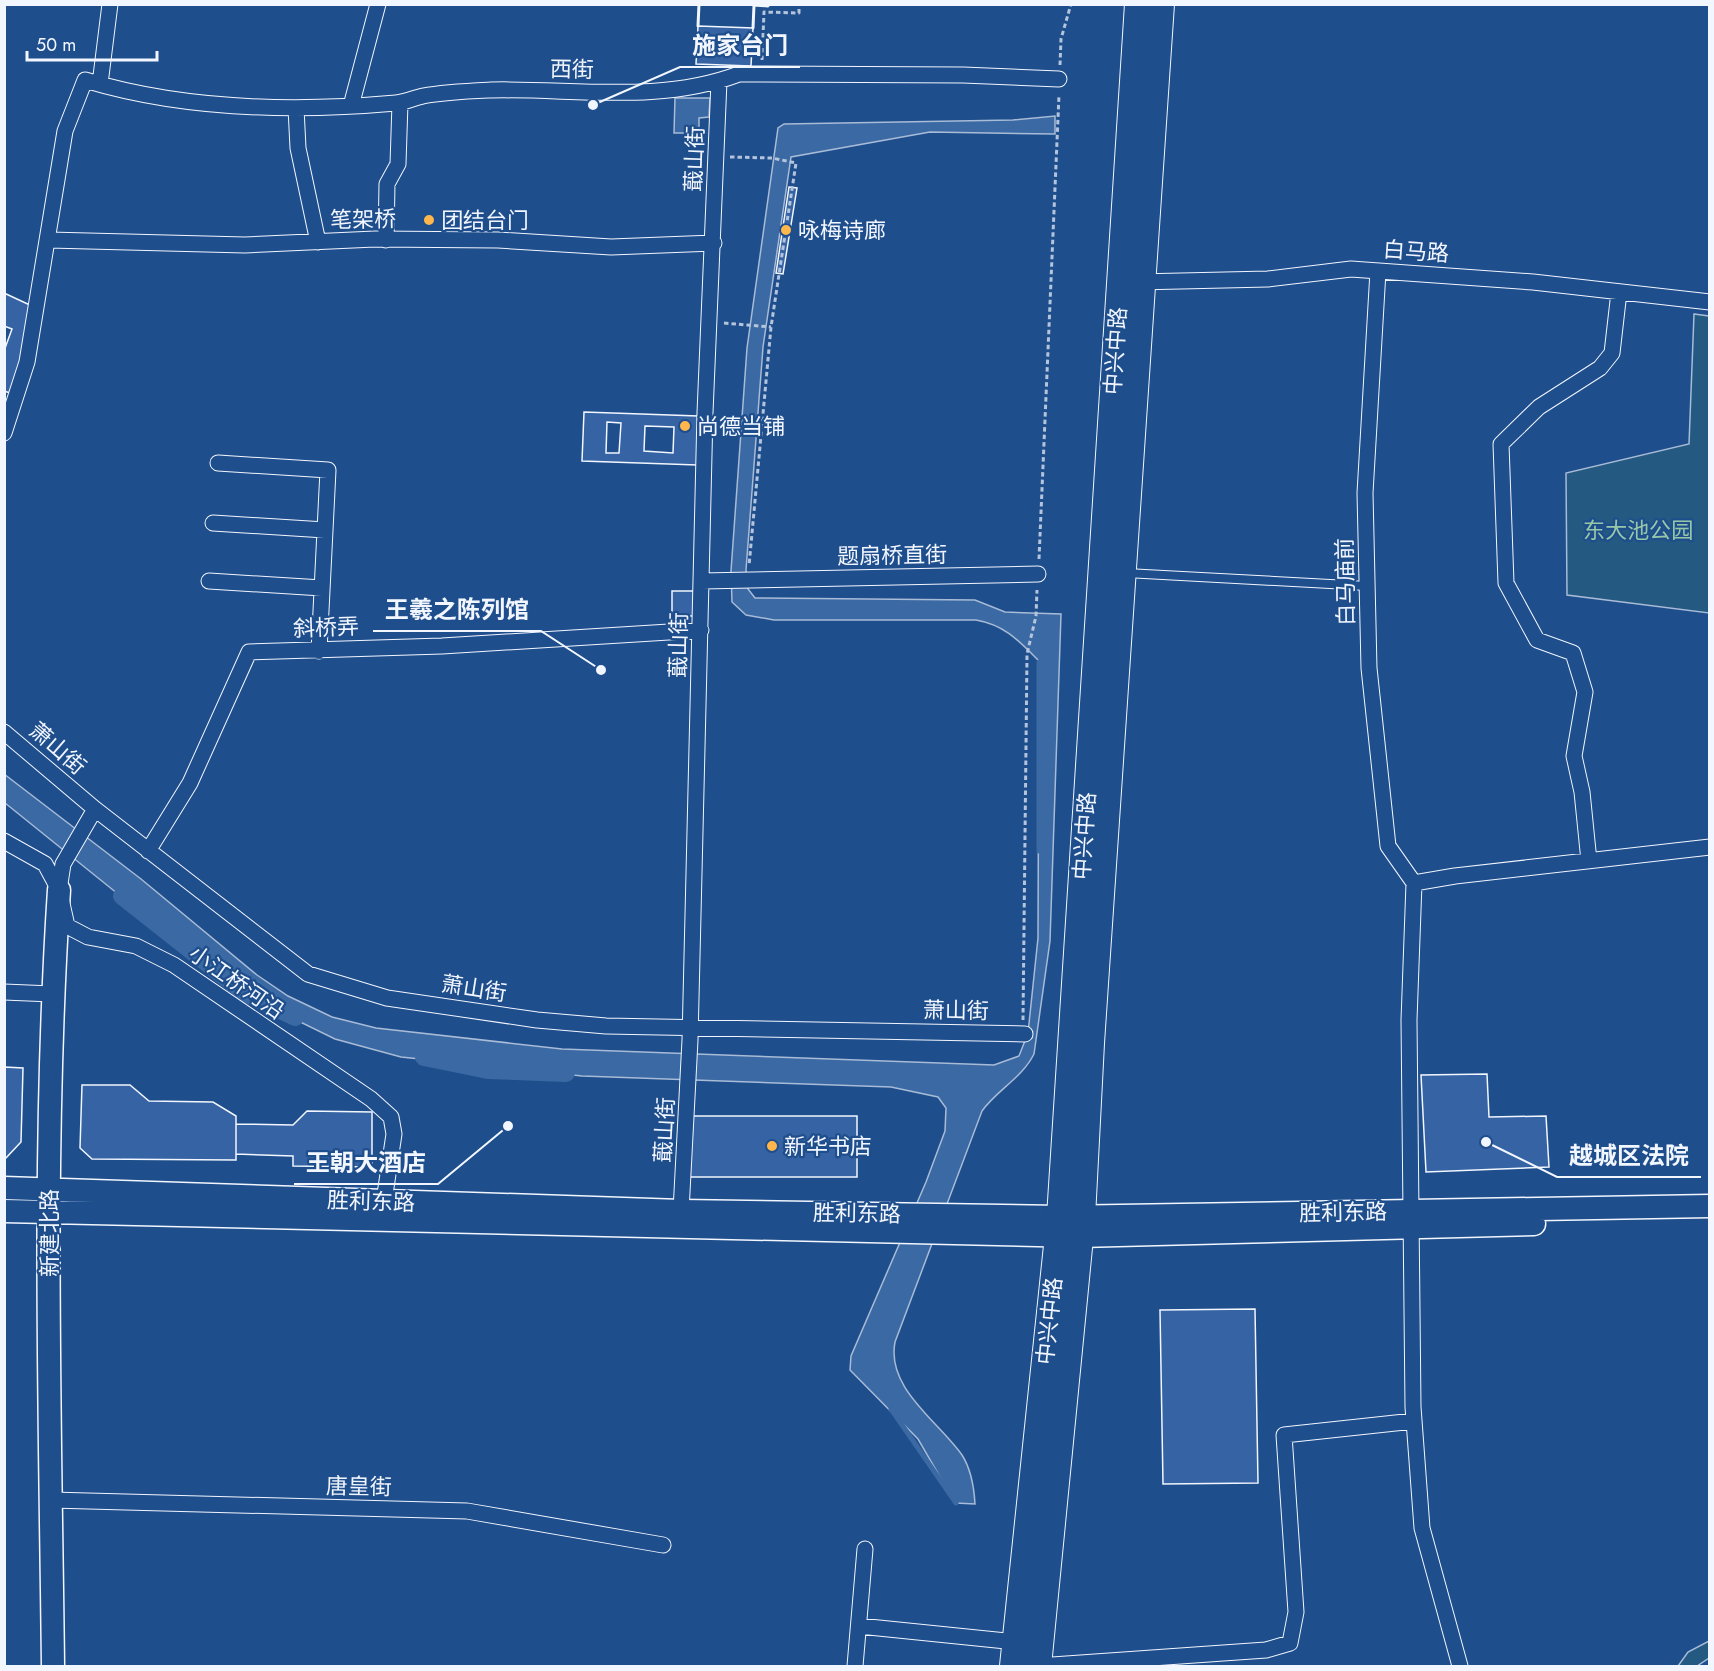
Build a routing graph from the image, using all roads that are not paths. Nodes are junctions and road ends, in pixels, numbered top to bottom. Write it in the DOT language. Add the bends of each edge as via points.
graph roads {
  1 [pos="110,4"];
  2 [pos="378,4"];
  3 [pos="1138,4"];
  4 [pos="1161,4"];
  5 [pos="1059,79"];
  6 [pos="719,81"];
  7 [pos="93,82"];
  8 [pos="400,103"];
  9 [pos="351,106"];
  10 [pos="296,108"];
  11 [pos="49,240"];
  12 [pos="386,240"];
  13 [pos="318,242"];
  14 [pos="714,243"];
  15 [pos="1378,271"];
  16 [pos="1130,283"];
  17 [pos="1619,292"];
  18 [pos="1710,302"];
  19 [pos="4,433"];
  20 [pos="218,463"];
  21 [pos="213,523"];
  22 [pos="325,530"];
  23 [pos="1122,573"];
  24 [pos="1038,574"];
  25 [pos="209,581"];
  26 [pos="702,582"];
  27 [pos="1367,586"];
  28 [pos="322,588"];
  29 [pos="701,630"];
  30 [pos="319,651"];
  31 [pos="4,732"];
  32 [pos="91,814"];
  33 [pos="4,841"];
  34 [pos="1710,847"];
  35 [pos="148,851"];
  36 [pos="1588,861"];
  37 [pos="1414,884"];
  38 [pos="59,890"];
  39 [pos="4,992"];
  40 [pos="52,994"];
  41 [pos="1024,1034"];
  42 [pos="690,1035"];
  43 [pos="4,1188"];
  44 [pos="49,1189"];
  45 [pos="384,1201"];
  46 [pos="1710,1206"];
  47 [pos="681,1210"];
  48 [pos="4,1211"];
  49 [pos="48,1212"];
  50 [pos="1412,1219"];
  51 [pos="1710,1220"];
  52 [pos="894,1223"];
  53 [pos="1070,1226"];
  54 [pos="1414,1421"];
  55 [pos="51,1500"];
  56 [pos="663,1545"];
  57 [pos="865,1549"];
  58 [pos="859,1626"];
  59 [pos="1014,1654"];
  60 [pos="52,1666"];
  61 [pos="855,1666"];
  62 [pos="1038,1666"];
  63 [pos="1460,1666"];
  1 -- 7 [label="street"];
  2 -- 9 [label="street"];
  3 -- 16 [label="main road, 中兴中路"];
  4 -- 16 [label="main road, 中兴中路"];
  5 -- 6 [label="street, 西街" via="739,74"];
  6 -- 8 [label="street, 西街" via="650,93 489,90 423,96"];
  6 -- 14 [label="street, 蕺山街"];
  7 -- 10 [label="street, 西街" via="141,95"];
  7 -- 11 [label="street" via="65,131"];
  8 -- 9 [label="street, 西街"];
  8 -- 12 [label="street" via="398,164 387,184"];
  9 -- 10 [label="street, 西街"];
  10 -- 13 [label="street" via="298,148"];
  11 -- 13 [label="street, 笔架桥" via="245,245"];
  11 -- 19 [label="street" via="27,362"];
  12 -- 13 [label="street, 笔架桥"];
  12 -- 14 [label="street, 笔架桥" via="498,240 611,247"];
  14 -- 26 [label="street, 蕺山街"];
  15 -- 16 [label="street, 白马路" via="1351,269 1268,279"];
  15 -- 17 [label="street, 白马路"];
  15 -- 27 [label="street, 白马庙前" via="1365,493"];
  16 -- 23 [label="main road, 中兴中路"];
  16 -- 53 [label="main road, 中兴中路"];
  17 -- 18 [label="street, 白马路"];
  17 -- 36 [label="street" via="1612,353 1600,368 1539,407 1501,444 1506,583 1537,640 1574,652 1585,692 1574,756 1582,792"];
  20 -- 22 [label="street" via="328,470"];
  21 -- 22 [label="street"];
  22 -- 28 [label="street"];
  23 -- 27 [label="lane"];
  23 -- 53 [label="main road, 中兴中路"];
  24 -- 26 [label="street, 题扇桥直街"];
  25 -- 28 [label="street"];
  26 -- 29 [label="street, 蕺山街"];
  27 -- 37 [label="street, 白马庙前" via="1369,668 1388,846"];
  28 -- 30 [label="street"];
  29 -- 30 [label="street, 斜桥弄"];
  29 -- 42 [label="street, 蕺山街"];
  30 -- 35 [label="street, 斜桥弄" via="249,652 190,783"];
  31 -- 32 [label="street, 萧山街"];
  32 -- 35 [label="street, 萧山街"];
  32 -- 38 [label="street, 新建北路" via="63,864"];
  33 -- 38 [label="street, 小江桥河沿" via="45,864"];
  34 -- 36 [label="street"];
  35 -- 42 [label="street, 萧山街" via="308,974 387,998 537,1020"];
  36 -- 37 [label="street"];
  37 -- 50 [label="street" via="1409,1020"];
  38 -- 40 [label="main road, 新建北路"];
  38 -- 45 [label="street, 小江桥河沿" via="67,926 88,937 136,946 174,965 371,1099 391,1118 394,1134"];
  39 -- 40 [label="street"];
  40 -- 44 [label="main road, 新建北路"];
  41 -- 42 [label="street, 萧山街"];
  42 -- 47 [label="street, 蕺山街"];
  43 -- 44 [label="main road, 胜利东路"];
  44 -- 45 [label="main road, 胜利东路"];
  44 -- 49 [label="main road, 新建北路"];
  45 -- 47 [label="main road, 胜利东路"];
  46 -- 50 [label="main road, 胜利东路"];
  47 -- 52 [label="main road, 胜利东路"];
  48 -- 49 [label="main road, 胜利东路"];
  49 -- 52 [label="main road, 胜利东路"];
  49 -- 55 [label="main road, 新建北路"];
  50 -- 51 [label="main road, 胜利东路"];
  50 -- 53 [label="main road, 胜利东路"];
  50 -- 54 [label="street"];
  52 -- 53 [label="main road, 胜利东路"];
  53 -- 59 [label="main road, 中兴中路"];
  53 -- 62 [label="main road, 中兴中路"];
  54 -- 62 [label="street" via="1284,1435 1296,1612 1290,1643 1266,1650"];
  54 -- 63 [label="street" via="1422,1528"];
  55 -- 56 [label="street, 唐皇街" via="467,1511"];
  55 -- 60 [label="main road, 新建北路"];
  57 -- 58 [label="street"];
  58 -- 59 [label="street"];
  58 -- 61 [label="street"];
}
